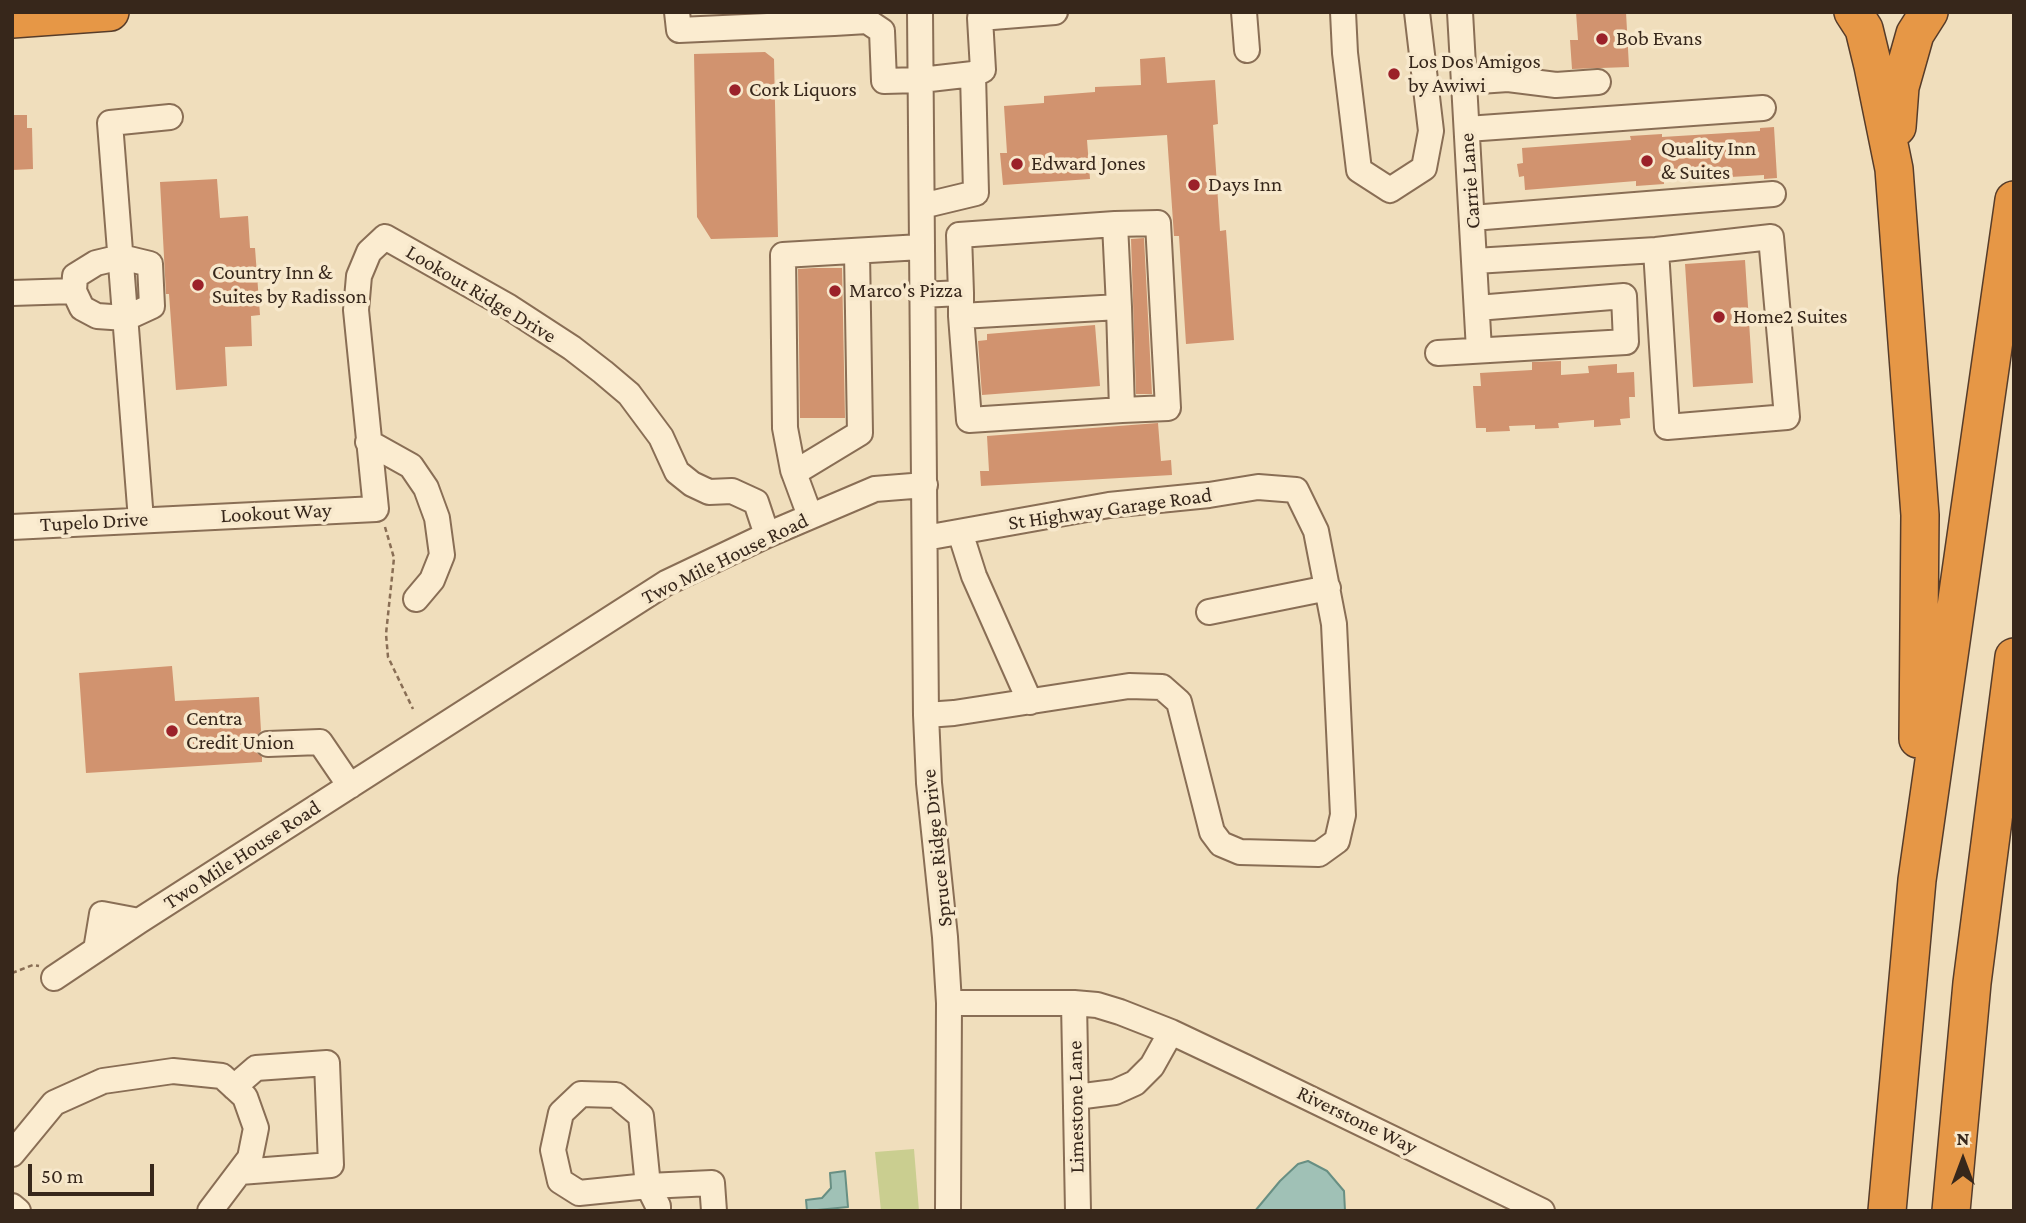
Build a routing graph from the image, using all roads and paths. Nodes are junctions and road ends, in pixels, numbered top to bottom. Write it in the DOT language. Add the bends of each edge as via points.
graph roads {
  1 [pos="110,12"];
  2 [pos="677,12"];
  3 [pos="920,12"];
  4 [pos="1055,12"];
  5 [pos="1244,12"];
  6 [pos="1343,12"];
  7 [pos="1418,12"];
  8 [pos="1460,12"];
  9 [pos="1853,12"];
  10 [pos="1929,12"];
  11 [pos="834,18"];
  12 [pos="12,19"];
  13 [pos="1247,50"];
  14 [pos="972,74"];
  15 [pos="920,80"];
  16 [pos="1464,82"];
  17 [pos="1598,82"];
  18 [pos="1763,108"];
  19 [pos="170,117"];
  20 [pos="1466,129"];
  21 [pos="1894,169"];
  22 [pos="1773,194"];
  23 [pos="2014,200"];
  24 [pos="922,206"];
  25 [pos="1472,218"];
  26 [pos="1115,224"];
  27 [pos="920,247"];
  28 [pos="1656,250"];
  29 [pos="857,252"];
  30 [pos="121,257"];
  31 [pos="1475,261"];
  32 [pos="74,291"];
  33 [pos="12,293"];
  34 [pos="921,295"];
  35 [pos="961,304"];
  36 [pos="1119,307"];
  37 [pos="1477,308"];
  38 [pos="126,318"];
  39 [pos="1479,350"];
  40 [pos="1438,353"];
  41 [pos="1122,410"];
  42 [pos="368,442"];
  43 [pos="794,473"];
  44 [pos="925,485"];
  45 [pos="376,509"];
  46 [pos="810,516"];
  47 [pos="176,518"];
  48 [pos="141,520"];
  49 [pos="12,527"];
  50 [pos="960,531"];
  51 [pos="767,535"];
  52 [pos="925,538"];
  53 [pos="1328,588"];
  54 [pos="416,599"];
  55 [pos="1209,611"];
  56 [pos="2014,657"];
  57 [pos="1030,702"];
  58 [pos="412,709"];
  59 [pos="926,715"];
  60 [pos="268,744"];
  61 [pos="350,786"];
  62 [pos="2014,809"];
  63 [pos="1917,880"];
  64 [pos="54,978"];
  65 [pos="1972,983"];
  66 [pos="948,1003"];
  67 [pos="1074,1003"];
  68 [pos="1171,1032"];
  69 [pos="234,1087"];
  70 [pos="1076,1097"];
  71 [pos="12,1154"];
  72 [pos="240,1172"];
  73 [pos="648,1186"];
  74 [pos="12,1206"];
  75 [pos="18,1211"];
  76 [pos="211,1211"];
  77 [pos="658,1211"];
  78 [pos="714,1211"];
  79 [pos="948,1211"];
  80 [pos="1077,1211"];
  81 [pos="1542,1211"];
  82 [pos="1887,1211"];
  83 [pos="1951,1211"];
  1 -- 12 [label="highway"];
  2 -- 11 [label="street" via="679,30"];
  3 -- 15 [label="street"];
  4 -- 14 [label="street" via="980,18 983,70"];
  5 -- 13 [label="street"];
  6 -- 7 [label="street" via="1359,170 1390,190 1424,168 1431,131"];
  8 -- 16 [label="street, Carrie Lane"];
  9 -- 21 [label="highway" via="1864,29"];
  10 -- 21 [label="highway" via="1915,34 1900,86"];
  11 -- 15 [label="street" via="867,21 882,31 884,81"];
  14 -- 15 [label="street"];
  14 -- 24 [label="street" via="976,193"];
  15 -- 24 [label="street"];
  16 -- 17 [label="street"];
  16 -- 20 [label="street, Carrie Lane"];
  18 -- 20 [label="street"];
  19 -- 30 [label="street" via="110,123"];
  20 -- 25 [label="street, Carrie Lane"];
  21 -- 63 [label="highway" via="1920,515"];
  22 -- 25 [label="street"];
  23 -- 63 [label="highway"];
  24 -- 27 [label="street"];
  25 -- 31 [label="street, Carrie Lane"];
  26 -- 35 [label="street" via="958,235"];
  26 -- 36 [label="street"];
  26 -- 41 [label="street" via="1158,223 1168,408"];
  27 -- 29 [label="street"];
  27 -- 34 [label="street"];
  28 -- 28 [label="street" via="1771,237 1787,417 1667,427"];
  28 -- 31 [label="street"];
  29 -- 43 [label="street" via="860,433"];
  29 -- 43 [label="street" via="783,255 785,428"];
  30 -- 32 [label="street" via="96,263 75,276"];
  30 -- 38 [label="street"];
  31 -- 37 [label="street, Carrie Lane"];
  32 -- 33 [label="street"];
  32 -- 38 [label="street" via="89,312"];
  34 -- 35 [label="street"];
  34 -- 44 [label="street"];
  35 -- 36 [label="street"];
  35 -- 41 [label="street" via="970,420"];
  36 -- 41 [label="street"];
  37 -- 39 [label="street, Carrie Lane"];
  37 -- 39 [label="street" via="1624,296 1626,342"];
  38 -- 48 [label="street"];
  39 -- 40 [label="street"];
  42 -- 45 [label="street, Lookout Ridge Drive"];
  42 -- 51 [label="street, Lookout Ridge Drive" via="356,310 359,276 369,252 386,237 509,307 603,372 629,394 653,426 677,472 709,492 732,491 756,502"];
  42 -- 54 [label="street" via="411,466 426,488 437,518 442,555 432,580"];
  43 -- 46 [label="street"];
  44 -- 46 [label="street, Two Mile House Road" via="875,489"];
  44 -- 52 [label="street, Spruce Ridge Drive"];
  45 -- 47 [label="street, Lookout Way"];
  45 -- 58 [label="path" via="394,558 388,657"];
  46 -- 51 [label="street, Two Mile House Road"];
  47 -- 48 [label="street, Tupelo Drive"];
  48 -- 49 [label="street, Tupelo Drive"];
  50 -- 52 [label="street, St Highway Garage Road"];
  50 -- 53 [label="street, St Highway Garage Road" via="1109,505 1258,487 1296,490 1315,531"];
  50 -- 57 [label="street" via="974,576"];
  51 -- 61 [label="street, Two Mile House Road" via="666,583"];
  52 -- 59 [label="street, Spruce Ridge Drive"];
  53 -- 55 [label="street"];
  53 -- 57 [label="street" via="1338,680 1343,816 1337,841 1320,855 1240,852 1220,844 1212,832 1179,702 1163,687 1129,686"];
  56 -- 65 [label="highway"];
  57 -- 59 [label="street"];
  59 -- 66 [label="street, Spruce Ridge Drive"];
  60 -- 61 [label="street" via="320,742"];
  61 -- 64 [label="street, Two Mile House Road"];
  62 -- 65 [label="highway" via="1987,941"];
  63 -- 82 [label="highway"];
  65 -- 83 [label="highway"];
  66 -- 67 [label="street, Riverstone Way"];
  66 -- 79 [label="street, Spruce Ridge Drive"];
  67 -- 68 [label="street, Riverstone Way" via="1097,1005"];
  67 -- 70 [label="street, Limestone Lane"];
  68 -- 70 [label="street" via="1152,1066 1135,1083 1115,1092"];
  68 -- 81 [label="street, Riverstone Way"];
  69 -- 71 [label="street" via="222,1076 173,1071 103,1081 54,1102"];
  69 -- 72 [label="street" via="245,1097 256,1128 250,1158"];
  69 -- 72 [label="street" via="256,1068 327,1063 331,1165"];
  70 -- 80 [label="street, Limestone Lane"];
  72 -- 76 [label="street"];
  73 -- 73 [label="street" via="641,1116 616,1095 581,1094 561,1114 553,1150 560,1181 579,1193"];
  73 -- 77 [label="street"];
  73 -- 78 [label="street" via="712,1183"];
  74 -- 75 [label="street"];
}
